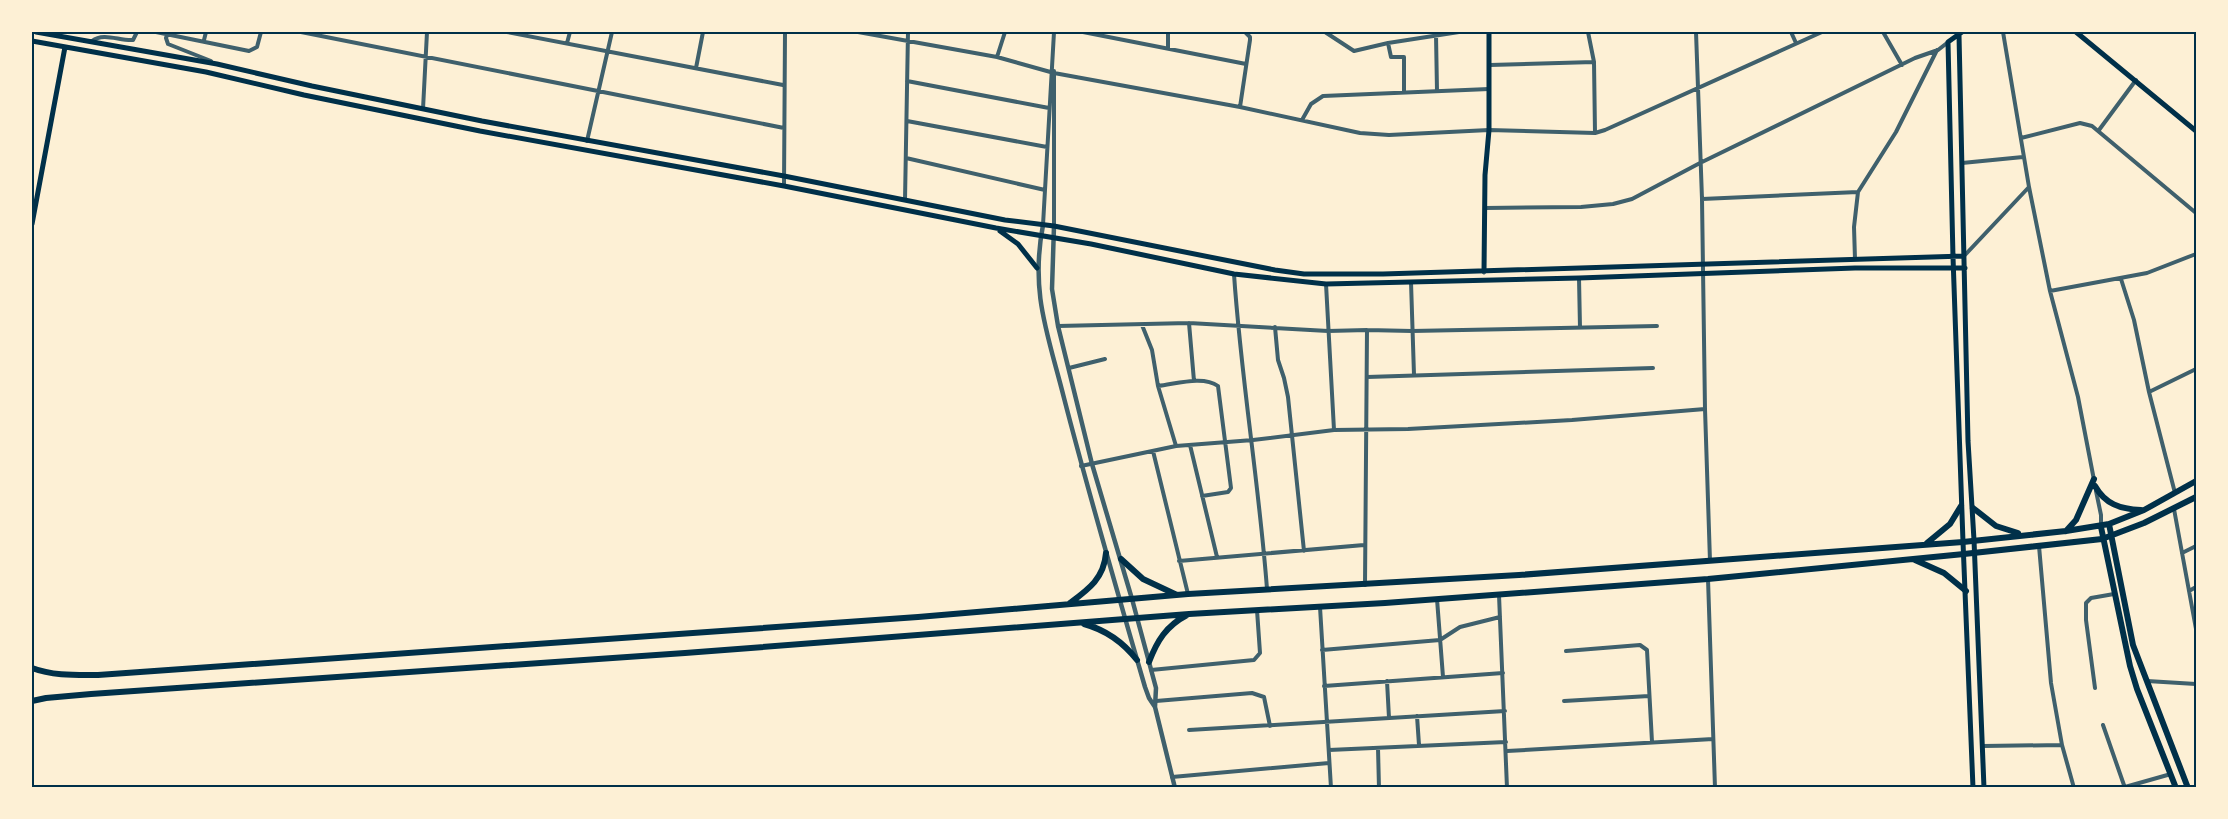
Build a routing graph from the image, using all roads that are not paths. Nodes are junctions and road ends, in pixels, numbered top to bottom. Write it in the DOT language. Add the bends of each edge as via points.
graph roads {
  1 [pos="36,32"];
  2 [pos="137,32"];
  3 [pos="156,32"];
  4 [pos="167,32"];
  5 [pos="206,32"];
  6 [pos="261,32"];
  7 [pos="301,32"];
  8 [pos="428,32"];
  9 [pos="507,32"];
  10 [pos="570,32"];
  11 [pos="612,32"];
  12 [pos="703,32"];
  13 [pos="785,32"];
  14 [pos="858,32"];
  15 [pos="908,32"];
  16 [pos="1005,32"];
  17 [pos="1054,32"];
  18 [pos="1083,32"];
  19 [pos="1168,32"];
  20 [pos="1245,32"];
  21 [pos="1324,32"];
  22 [pos="1459,32"];
  23 [pos="1489,32"];
  24 [pos="1588,32"];
  25 [pos="1696,32"];
  26 [pos="1791,32"];
  27 [pos="1822,32"];
  28 [pos="1883,32"];
  29 [pos="2004,32"];
  30 [pos="2076,32"];
  31 [pos="526,33"];
  32 [pos="1961,33"];
  33 [pos="1436,35"];
  34 [pos="204,40"];
  35 [pos="32,41"];
  36 [pos="92,41"];
  37 [pos="908,41"];
  38 [pos="1948,42"];
  39 [pos="567,43"];
  40 [pos="1388,43"];
  41 [pos="1796,43"];
  42 [pos="65,47"];
  43 [pos="1167,48"];
  44 [pos="1938,50"];
  45 [pos="607,51"];
  46 [pos="426,56"];
  47 [pos="997,57"];
  48 [pos="1594,62"];
  49 [pos="217,64"];
  50 [pos="1245,64"];
  51 [pos="1490,65"];
  52 [pos="1902,65"];
  53 [pos="696,68"];
  54 [pos="1053,72"];
  55 [pos="2136,80"];
  56 [pos="907,81"];
  57 [pos="783,85"];
  58 [pos="1698,87"];
  59 [pos="1489,89"];
  60 [pos="598,91"];
  61 [pos="1437,91"];
  62 [pos="1404,93"];
  63 [pos="1240,107"];
  64 [pos="1049,108"];
  65 [pos="423,109"];
  66 [pos="482,121"];
  67 [pos="907,121"];
  68 [pos="1302,121"];
  69 [pos="784,128"];
  70 [pos="1489,130"];
  71 [pos="2099,130"];
  72 [pos="2196,130"];
  73 [pos="480,131"];
  74 [pos="1595,133"];
  75 [pos="2021,138"];
  76 [pos="586,141"];
  77 [pos="1047,147"];
  78 [pos="2023,157"];
  79 [pos="906,158"];
  80 [pos="1700,163"];
  81 [pos="1962,163"];
  82 [pos="784,176"];
  83 [pos="784,186"];
  84 [pos="2029,187"];
  85 [pos="1045,190"];
  86 [pos="1858,192"];
  87 [pos="1702,200"];
  88 [pos="906,201"];
  89 [pos="1485,208"];
  90 [pos="2196,213"];
  91 [pos="32,224"];
  92 [pos="1042,225"];
  93 [pos="1053,226"];
  94 [pos="996,228"];
  95 [pos="1040,236"];
  96 [pos="1054,237"];
  97 [pos="2196,254"];
  98 [pos="1965,256"];
  99 [pos="1953,257"];
  100 [pos="1855,259"];
  101 [pos="1703,263"];
  102 [pos="1037,268"];
  103 [pos="1953,268"];
  104 [pos="1965,268"];
  105 [pos="1485,271"];
  106 [pos="1703,272"];
  107 [pos="1234,274"];
  108 [pos="1579,278"];
  109 [pos="1484,279"];
  110 [pos="2121,279"];
  111 [pos="1411,282"];
  112 [pos="1326,284"];
  113 [pos="2050,291"];
  114 [pos="1189,323"];
  115 [pos="1142,325"];
  116 [pos="1237,325"];
  117 [pos="1058,326"];
  118 [pos="1657,326"];
  119 [pos="1275,327"];
  120 [pos="1580,328"];
  121 [pos="1367,330"];
  122 [pos="1328,331"];
  123 [pos="1412,331"];
  124 [pos="1105,359"];
  125 [pos="1069,368"];
  126 [pos="1653,368"];
  127 [pos="2196,369"];
  128 [pos="1414,375"];
  129 [pos="1367,377"];
  130 [pos="1194,381"];
  131 [pos="1158,387"];
  132 [pos="2150,392"];
  133 [pos="1705,409"];
  134 [pos="1367,428"];
  135 [pos="1334,430"];
  136 [pos="1292,436"];
  137 [pos="1253,440"];
  138 [pos="1226,442"];
  139 [pos="1190,445"];
  140 [pos="1176,446"];
  141 [pos="1153,451"];
  142 [pos="1092,464"];
  143 [pos="1081,466"];
  144 [pos="2196,481"];
  145 [pos="2094,482"];
  146 [pos="2175,493"];
  147 [pos="1202,496"];
  148 [pos="2196,497"];
  149 [pos="1961,506"];
  150 [pos="1972,508"];
  151 [pos="2174,509"];
  152 [pos="2144,510"];
  153 [pos="2101,515"];
  154 [pos="2109,525"];
  155 [pos="2101,526"];
  156 [pos="2066,531"];
  157 [pos="2024,534"];
  158 [pos="2112,537"];
  159 [pos="2102,539"];
  160 [pos="1974,540"];
  161 [pos="1963,542"];
  162 [pos="1924,544"];
  163 [pos="1364,545"];
  164 [pos="2039,545"];
  165 [pos="2196,546"];
  166 [pos="1304,551"];
  167 [pos="1106,553"];
  168 [pos="1975,553"];
  169 [pos="2182,553"];
  170 [pos="1264,554"];
  171 [pos="1964,554"];
  172 [pos="1217,557"];
  173 [pos="1908,558"];
  174 [pos="1121,559"];
  175 [pos="1179,561"];
  176 [pos="1710,562"];
  177 [pos="1708,579"];
  178 [pos="1365,585"];
  179 [pos="2196,587"];
  180 [pos="1267,589"];
  181 [pos="1966,591"];
  182 [pos="2188,591"];
  183 [pos="1188,594"];
  184 [pos="2114,594"];
  185 [pos="1177,595"];
  186 [pos="1499,595"];
  187 [pos="1132,599"];
  188 [pos="1437,599"];
  189 [pos="1120,600"];
  190 [pos="1068,605"];
  191 [pos="1320,606"];
  192 [pos="1257,610"];
  193 [pos="1189,614"];
  194 [pos="1500,617"];
  195 [pos="1137,618"];
  196 [pos="1125,620"];
  197 [pos="1081,624"];
  198 [pos="2196,629"];
  199 [pos="1440,640"];
  200 [pos="1322,650"];
  201 [pos="1566,651"];
  202 [pos="1137,660"];
  203 [pos="1149,662"];
  204 [pos="32,669"];
  205 [pos="1151,670"];
  206 [pos="1503,673"];
  207 [pos="1443,677"];
  208 [pos="1387,681"];
  209 [pos="2147,681"];
  210 [pos="2196,684"];
  211 [pos="1324,686"];
  212 [pos="2096,688"];
  213 [pos="1649,696"];
  214 [pos="32,701"];
  215 [pos="1156,701"];
  216 [pos="1564,701"];
  217 [pos="1155,707"];
  218 [pos="1505,711"];
  219 [pos="1417,716"];
  220 [pos="1389,718"];
  221 [pos="1327,722"];
  222 [pos="2103,725"];
  223 [pos="1270,726"];
  224 [pos="1189,730"];
  225 [pos="1713,739"];
  226 [pos="1506,742"];
  227 [pos="1652,742"];
  228 [pos="2062,745"];
  229 [pos="1419,746"];
  230 [pos="1983,746"];
  231 [pos="1378,748"];
  232 [pos="1329,750"];
  233 [pos="1507,751"];
  234 [pos="1329,763"];
  235 [pos="2171,774"];
  236 [pos="1172,777"];
  237 [pos="2125,787"];
  238 [pos="1175,788"];
  239 [pos="1331,788"];
  240 [pos="1379,788"];
  241 [pos="1507,788"];
  242 [pos="1715,788"];
  243 [pos="1973,788"];
  244 [pos="1984,788"];
  245 [pos="2074,788"];
  246 [pos="2176,788"];
  247 [pos="2188,788"];
  1 -- 36 [label="main road"];
  2 -- 36 [label="street" via="133,40 103,37"];
  3 -- 4 [label="street"];
  4 -- 34 [label="street"];
  4 -- 49 [label="street" via="168,44"];
  5 -- 34 [label="street"];
  6 -- 34 [label="street" via="259,45 252,50"];
  7 -- 46 [label="street"];
  8 -- 46 [label="street"];
  9 -- 31 [label="street"];
  10 -- 39 [label="street"];
  11 -- 45 [label="street"];
  12 -- 53 [label="street"];
  13 -- 57 [label="street"];
  14 -- 37 [label="street"];
  15 -- 37 [label="street"];
  16 -- 47 [label="street"];
  17 -- 54 [label="street"];
  18 -- 43 [label="street"];
  19 -- 43 [label="street"];
  20 -- 50 [label="street" via="1250,37"];
  21 -- 40 [label="street" via="1354,51"];
  22 -- 33 [label="street"];
  23 -- 51 [label="main road"];
  24 -- 48 [label="street"];
  25 -- 58 [label="street"];
  26 -- 41 [label="street"];
  27 -- 41 [label="street"];
  28 -- 52 [label="street"];
  29 -- 75 [label="street"];
  30 -- 55 [label="main road"];
  31 -- 39 [label="street"];
  32 -- 38 [label="main road"];
  32 -- 81 [label="main road"];
  33 -- 40 [label="street"];
  33 -- 61 [label="street"];
  35 -- 42 [label="main road"];
  36 -- 49 [label="main road"];
  37 -- 47 [label="street"];
  37 -- 56 [label="street"];
  38 -- 44 [label="street"];
  38 -- 99 [label="main road"];
  39 -- 45 [label="street"];
  40 -- 62 [label="street" via="1391,57 1404,57"];
  41 -- 58 [label="street"];
  42 -- 73 [label="main road" via="206,72"];
  42 -- 91 [label="main road"];
  43 -- 50 [label="street"];
  44 -- 52 [label="street"];
  44 -- 86 [label="street" via="1891,141"];
  45 -- 53 [label="street"];
  45 -- 60 [label="street"];
  46 -- 60 [label="street"];
  46 -- 65 [label="street"];
  47 -- 54 [label="street"];
  48 -- 51 [label="street"];
  48 -- 74 [label="street"];
  49 -- 65 [label="main road"];
  50 -- 63 [label="street"];
  51 -- 59 [label="main road"];
  52 -- 80 [label="street"];
  53 -- 57 [label="street"];
  54 -- 63 [label="street"];
  54 -- 64 [label="street"];
  54 -- 93 [label="street"];
  55 -- 71 [label="street"];
  55 -- 72 [label="main road"];
  56 -- 64 [label="street"];
  56 -- 67 [label="street"];
  57 -- 69 [label="street"];
  58 -- 74 [label="street"];
  58 -- 80 [label="street"];
  59 -- 61 [label="street"];
  59 -- 70 [label="main road"];
  60 -- 69 [label="street"];
  60 -- 76 [label="street"];
  61 -- 62 [label="street"];
  62 -- 68 [label="street" via="1323,96 1311,104"];
  63 -- 68 [label="street"];
  64 -- 77 [label="street"];
  65 -- 66 [label="main road"];
  66 -- 73 [label="main road"];
  66 -- 76 [label="main road"];
  67 -- 77 [label="street"];
  67 -- 79 [label="street"];
  68 -- 70 [label="street" via="1372,134"];
  69 -- 82 [label="street"];
  70 -- 74 [label="street"];
  70 -- 89 [label="main road"];
  71 -- 75 [label="street" via="2080,123"];
  71 -- 90 [label="street"];
  73 -- 83 [label="main road"];
  75 -- 78 [label="street"];
  76 -- 82 [label="main road"];
  77 -- 85 [label="street"];
  78 -- 81 [label="street"];
  78 -- 84 [label="street"];
  79 -- 85 [label="street"];
  79 -- 88 [label="street"];
  80 -- 87 [label="street"];
  80 -- 89 [label="street" via="1632,199 1613,204"];
  81 -- 98 [label="main road"];
  82 -- 83 [label="street"];
  82 -- 88 [label="main road"];
  83 -- 94 [label="main road"];
  84 -- 98 [label="street"];
  84 -- 113 [label="street"];
  85 -- 92 [label="street"];
  86 -- 87 [label="street"];
  86 -- 100 [label="street"];
  87 -- 101 [label="street"];
  88 -- 92 [label="main road"];
  89 -- 105 [label="main road"];
  92 -- 93 [label="main road"];
  92 -- 95 [label="street"];
  93 -- 96 [label="street"];
  93 -- 105 [label="main road" via="1304,274"];
  94 -- 95 [label="main road"];
  94 -- 102 [label="main road" via="1018,244"];
  95 -- 96 [label="main road"];
  95 -- 102 [label="street"];
  96 -- 107 [label="main road"];
  96 -- 117 [label="street" via="1052,289"];
  97 -- 110 [label="street"];
  98 -- 99 [label="main road"];
  98 -- 104 [label="main road"];
  99 -- 100 [label="main road"];
  99 -- 103 [label="main road"];
  100 -- 101 [label="main road"];
  101 -- 105 [label="main road"];
  101 -- 106 [label="street"];
  102 -- 143 [label="street" via="1043,324"];
  103 -- 104 [label="main road"];
  103 -- 106 [label="main road"];
  103 -- 149 [label="main road"];
  104 -- 150 [label="main road"];
  105 -- 109 [label="main road"];
  106 -- 108 [label="main road"];
  106 -- 133 [label="street"];
  107 -- 112 [label="main road"];
  107 -- 116 [label="street"];
  108 -- 109 [label="main road"];
  108 -- 120 [label="street"];
  109 -- 111 [label="main road"];
  110 -- 113 [label="street"];
  110 -- 132 [label="street"];
  111 -- 112 [label="main road"];
  111 -- 123 [label="street"];
  112 -- 122 [label="street"];
  113 -- 145 [label="street" via="2078,397"];
  114 -- 115 [label="street"];
  114 -- 116 [label="street"];
  114 -- 130 [label="street"];
  115 -- 117 [label="street"];
  115 -- 131 [label="street" via="1152,350"];
  116 -- 119 [label="street"];
  116 -- 137 [label="street"];
  117 -- 125 [label="street"];
  118 -- 120 [label="street"];
  119 -- 122 [label="street"];
  119 -- 136 [label="street"];
  120 -- 123 [label="street"];
  121 -- 122 [label="street"];
  121 -- 123 [label="street"];
  121 -- 129 [label="street"];
  122 -- 135 [label="street"];
  123 -- 128 [label="street"];
  124 -- 125 [label="street"];
  125 -- 142 [label="street"];
  126 -- 128 [label="street"];
  127 -- 132 [label="street"];
  128 -- 129 [label="street"];
  129 -- 134 [label="street"];
  130 -- 131 [label="street"];
  130 -- 138 [label="street" via="1218,386"];
  131 -- 140 [label="street"];
  132 -- 146 [label="street"];
  133 -- 134 [label="street" via="1536,422"];
  133 -- 176 [label="street"];
  134 -- 135 [label="street"];
  134 -- 163 [label="street"];
  135 -- 136 [label="street"];
  136 -- 137 [label="street"];
  136 -- 166 [label="street"];
  137 -- 138 [label="street"];
  137 -- 170 [label="street"];
  138 -- 139 [label="street"];
  138 -- 147 [label="street" via="1230,490"];
  139 -- 140 [label="street"];
  139 -- 147 [label="street"];
  140 -- 141 [label="street"];
  141 -- 142 [label="street"];
  141 -- 175 [label="street"];
  142 -- 143 [label="street"];
  142 -- 174 [label="street"];
  143 -- 167 [label="street"];
  144 -- 146 [label="highway"];
  145 -- 152 [label="highway" via="2101,496 2112,504"];
  145 -- 153 [label="street"];
  145 -- 156 [label="highway" via="2076,520"];
  146 -- 152 [label="highway"];
  147 -- 172 [label="street"];
  148 -- 151 [label="highway"];
  149 -- 161 [label="main road"];
  149 -- 162 [label="highway" via="1950,524"];
  150 -- 157 [label="highway" via="1996,526"];
  150 -- 160 [label="main road"];
  151 -- 158 [label="highway"];
  151 -- 169 [label="street"];
  152 -- 154 [label="highway"];
  153 -- 154 [label="street"];
  153 -- 155 [label="street"];
  154 -- 155 [label="highway"];
  154 -- 158 [label="highway"];
  155 -- 156 [label="highway"];
  155 -- 159 [label="highway"];
  156 -- 157 [label="highway"];
  157 -- 160 [label="highway"];
  158 -- 159 [label="highway"];
  158 -- 209 [label="highway" via="2133,645"];
  159 -- 164 [label="highway"];
  159 -- 184 [label="highway"];
  160 -- 161 [label="highway"];
  160 -- 168 [label="main road"];
  161 -- 162 [label="highway"];
  161 -- 171 [label="main road"];
  162 -- 176 [label="highway"];
  163 -- 166 [label="street"];
  163 -- 178 [label="street"];
  164 -- 168 [label="highway"];
  164 -- 228 [label="street" via="2050,673"];
  165 -- 169 [label="street"];
  166 -- 170 [label="street"];
  167 -- 189 [label="street"];
  167 -- 190 [label="highway" via="1098,580"];
  168 -- 171 [label="highway"];
  168 -- 230 [label="main road"];
  169 -- 182 [label="street"];
  170 -- 172 [label="street"];
  170 -- 180 [label="street"];
  171 -- 173 [label="highway"];
  171 -- 181 [label="main road"];
  172 -- 175 [label="street"];
  173 -- 177 [label="highway"];
  173 -- 181 [label="highway" via="1944,573"];
  174 -- 185 [label="highway" via="1143,579"];
  174 -- 187 [label="street"];
  175 -- 183 [label="street"];
  176 -- 178 [label="highway"];
  177 -- 186 [label="highway"];
  177 -- 225 [label="street"];
  178 -- 180 [label="highway"];
  179 -- 182 [label="street"];
  180 -- 183 [label="highway"];
  181 -- 243 [label="main road"];
  182 -- 198 [label="street"];
  183 -- 185 [label="highway"];
  184 -- 212 [label="street" via="2091,598 2086,603"];
  184 -- 235 [label="highway" via="2137,689"];
  185 -- 187 [label="highway"];
  186 -- 188 [label="highway"];
  186 -- 194 [label="street"];
  187 -- 189 [label="highway"];
  187 -- 195 [label="street"];
  188 -- 191 [label="highway"];
  188 -- 199 [label="street"];
  189 -- 190 [label="highway"];
  189 -- 196 [label="street"];
  190 -- 204 [label="highway" via="98,675"];
  191 -- 192 [label="highway"];
  191 -- 200 [label="street"];
  192 -- 193 [label="highway"];
  192 -- 205 [label="street" via="1260,653 1254,660"];
  193 -- 195 [label="highway"];
  193 -- 203 [label="highway" via="1167,628"];
  194 -- 199 [label="street" via="1460,627"];
  194 -- 206 [label="street"];
  195 -- 196 [label="highway"];
  195 -- 203 [label="street"];
  196 -- 197 [label="highway"];
  196 -- 202 [label="street"];
  197 -- 202 [label="highway" via="1117,639"];
  197 -- 214 [label="highway"];
  199 -- 200 [label="street"];
  199 -- 207 [label="street"];
  200 -- 211 [label="street"];
  201 -- 213 [label="street" via="1644,647"];
  202 -- 217 [label="street" via="1146,693"];
  203 -- 205 [label="street"];
  205 -- 215 [label="street"];
  206 -- 207 [label="street"];
  206 -- 218 [label="street"];
  207 -- 208 [label="street"];
  208 -- 211 [label="street"];
  208 -- 220 [label="street"];
  209 -- 210 [label="street"];
  209 -- 247 [label="highway"];
  211 -- 221 [label="street"];
  213 -- 216 [label="street"];
  213 -- 227 [label="street"];
  215 -- 217 [label="street"];
  215 -- 223 [label="street" via="1259,694 1264,697"];
  217 -- 236 [label="street"];
  218 -- 219 [label="street"];
  218 -- 226 [label="street"];
  219 -- 220 [label="street"];
  219 -- 229 [label="street"];
  220 -- 221 [label="street"];
  221 -- 223 [label="street"];
  221 -- 232 [label="street"];
  222 -- 237 [label="street"];
  223 -- 224 [label="street"];
  225 -- 227 [label="street"];
  225 -- 242 [label="street"];
  226 -- 229 [label="street"];
  226 -- 233 [label="street"];
  227 -- 233 [label="street"];
  228 -- 230 [label="street"];
  228 -- 245 [label="street"];
  229 -- 231 [label="street"];
  230 -- 244 [label="main road"];
  231 -- 232 [label="street"];
  231 -- 240 [label="street"];
  232 -- 234 [label="street"];
  233 -- 241 [label="street"];
  234 -- 236 [label="street"];
  234 -- 239 [label="street"];
  235 -- 237 [label="street"];
  235 -- 246 [label="highway"];
  236 -- 238 [label="street"];
}
